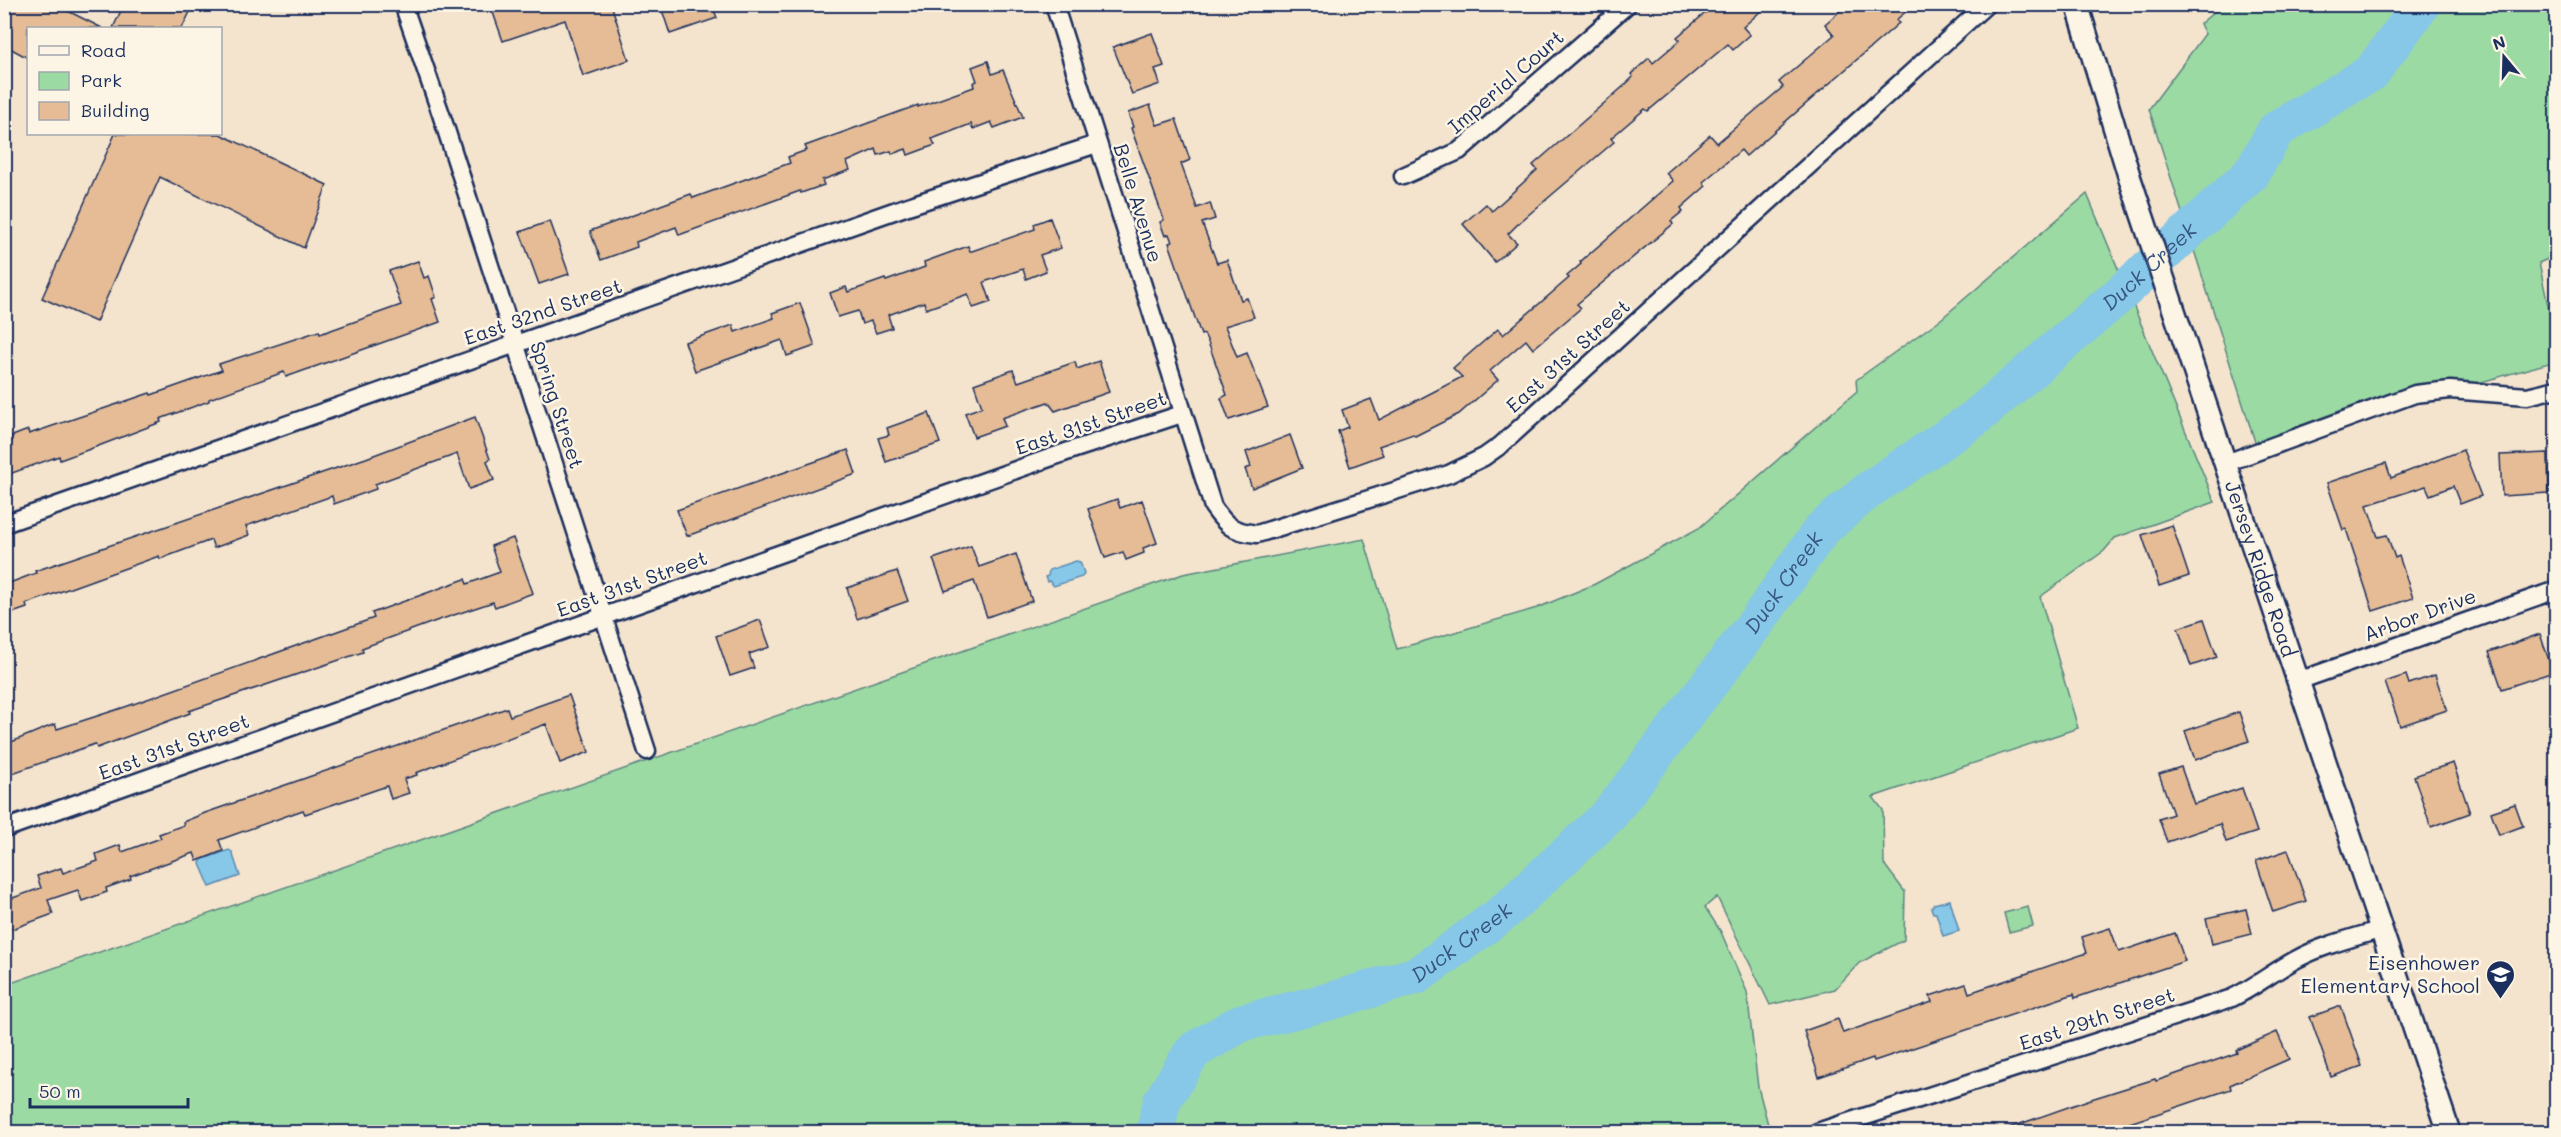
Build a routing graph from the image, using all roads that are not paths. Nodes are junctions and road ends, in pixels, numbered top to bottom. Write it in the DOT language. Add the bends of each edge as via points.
graph roads {
  1 [pos="403,4"];
  2 [pos="1054,4"];
  3 [pos="1628,4"];
  4 [pos="1987,4"];
  5 [pos="2077,4"];
  6 [pos="1097,144"];
  7 [pos="1403,176"];
  8 [pos="515,344"];
  9 [pos="2556,389"];
  10 [pos="1182,414"];
  11 [pos="2226,463"];
  12 [pos="4,524"];
  13 [pos="2556,590"];
  14 [pos="604,616"];
  15 [pos="2298,681"];
  16 [pos="647,751"];
  17 [pos="4,829"];
  18 [pos="2382,929"];
  19 [pos="1817,1132"];
  20 [pos="2449,1132"];
  1 -- 8 [label="street, Spring Street"];
  2 -- 6 [label="street, Belle Avenue"];
  3 -- 7 [label="street, Imperial Court" via="1459,151"];
  4 -- 10 [label="street, East 31st Street" via="1484,457 1449,474 1257,534 1238,532 1225,524 1213,507"];
  5 -- 11 [label="street, Jersey Ridge Road" via="2130,179"];
  6 -- 8 [label="street, East 32nd Street"];
  6 -- 10 [label="street, Belle Avenue"];
  8 -- 12 [label="street, East 32nd Street"];
  8 -- 14 [label="street, Spring Street"];
  9 -- 11 [label="street" via="2527,396 2450,390 2415,393"];
  10 -- 14 [label="street, East 31st Street"];
  11 -- 15 [label="street, Jersey Ridge Road"];
  13 -- 15 [label="street, Arbor Drive"];
  14 -- 16 [label="street, Spring Street"];
  14 -- 17 [label="street, East 31st Street"];
  15 -- 18 [label="street, Jersey Ridge Road"];
  18 -- 19 [label="street, East 29th Street" via="2296,959 2232,998"];
  18 -- 20 [label="street, Jersey Ridge Road"];
}
